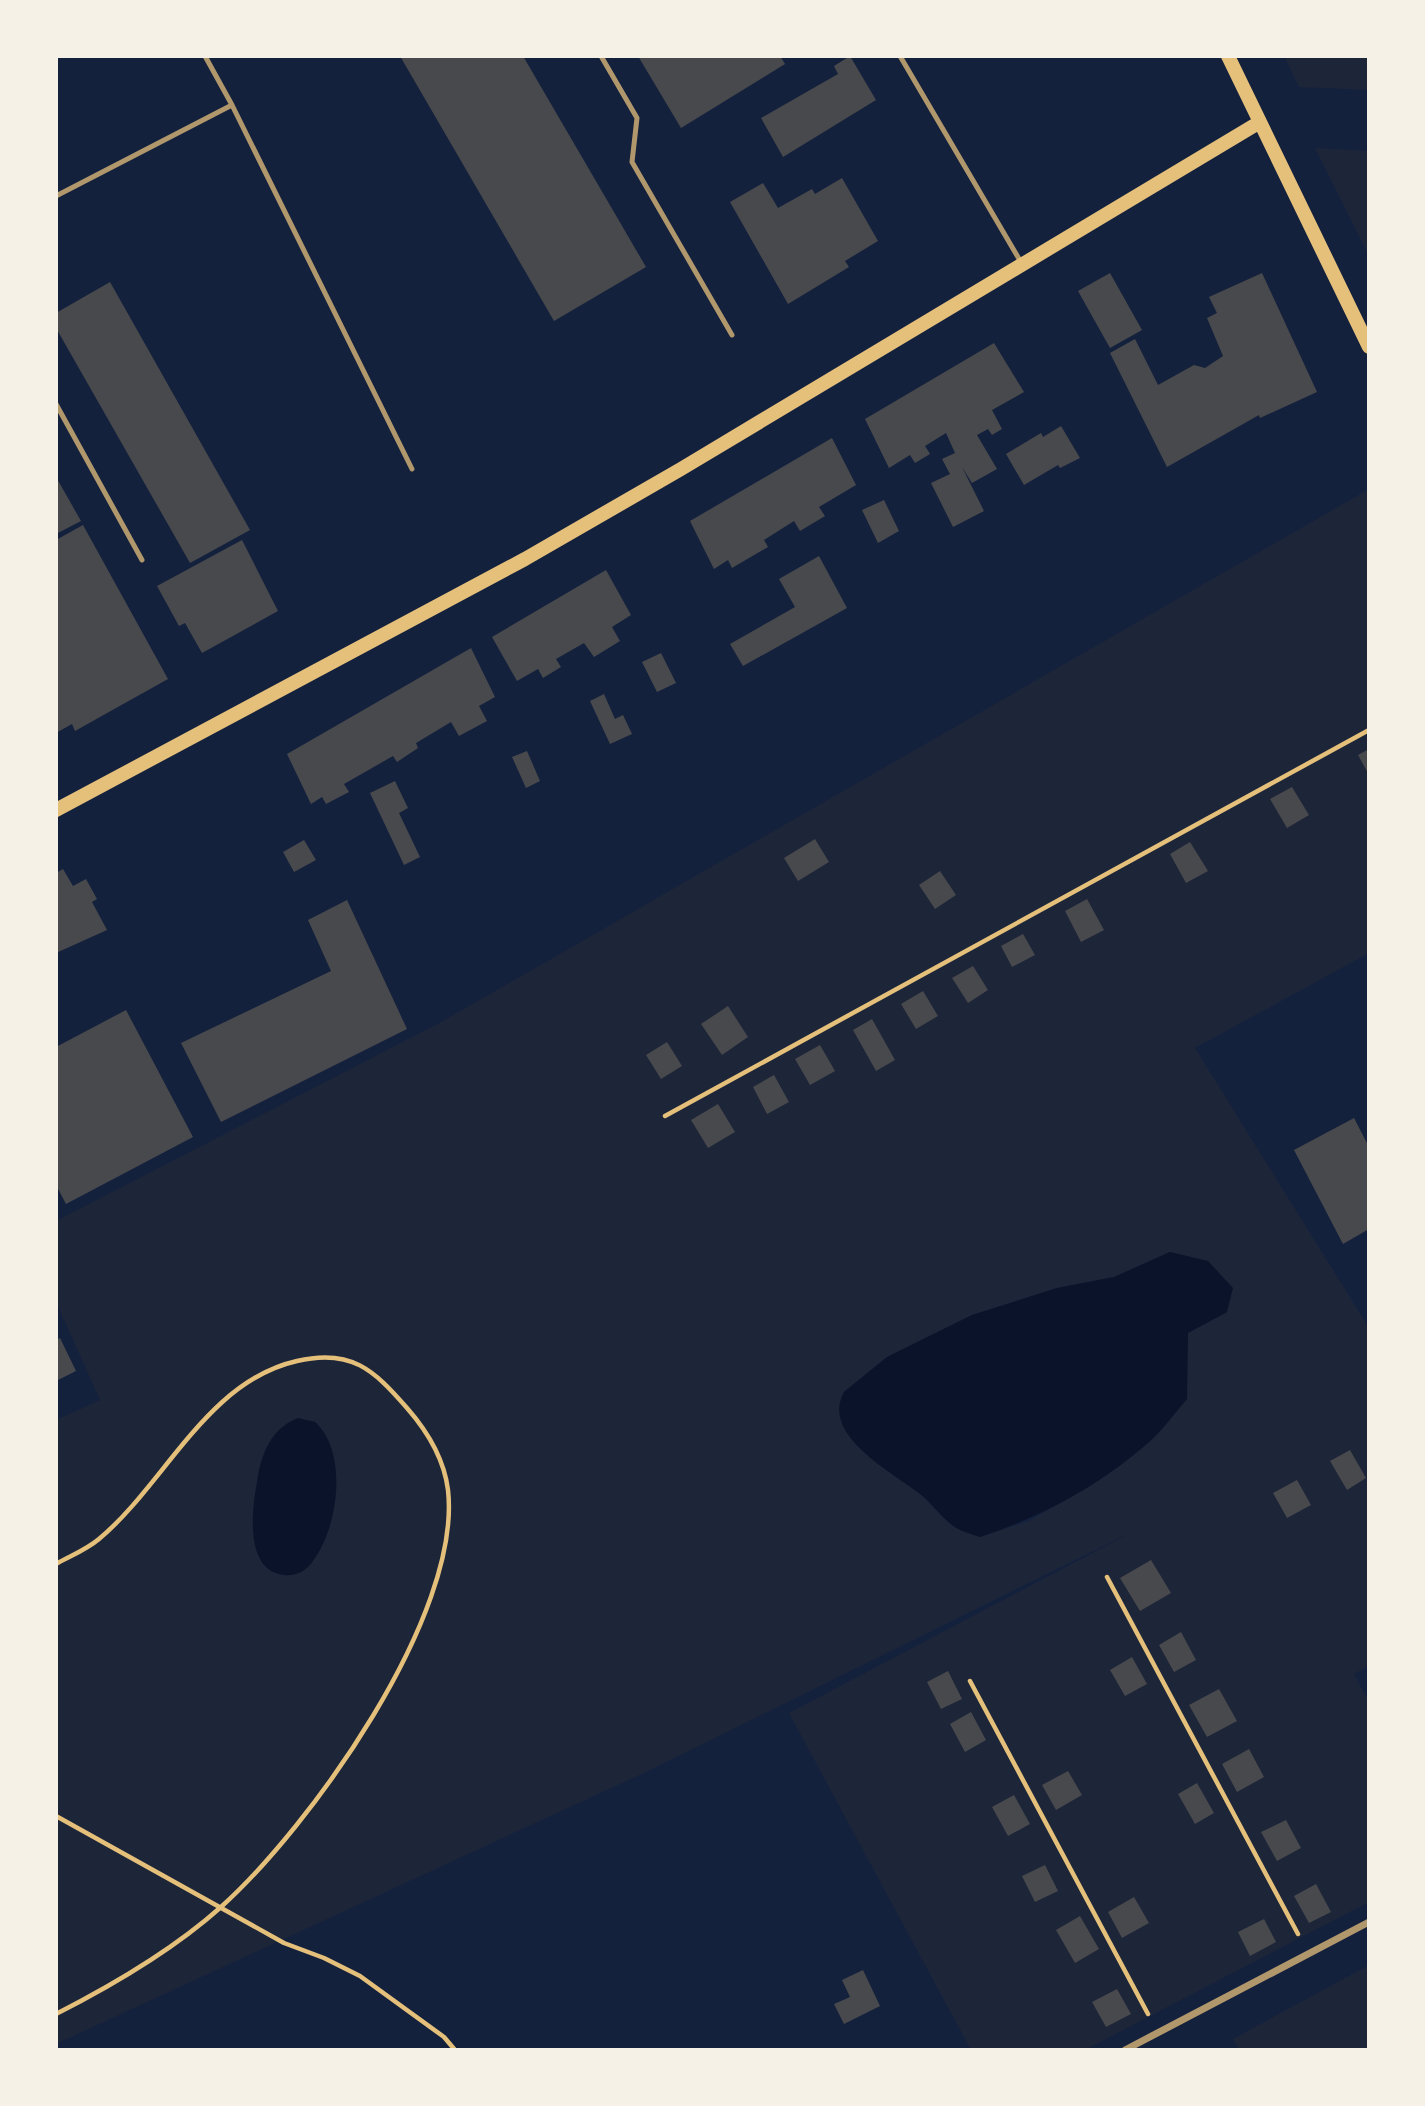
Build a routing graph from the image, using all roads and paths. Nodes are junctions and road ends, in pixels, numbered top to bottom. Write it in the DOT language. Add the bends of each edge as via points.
graph roads {
  1 [pos="205,56"];
  2 [pos="601,56"];
  3 [pos="900,56"];
  4 [pos="1228,56"];
  5 [pos="232,105"];
  6 [pos="1260,122"];
  7 [pos="56,196"];
  8 [pos="1022,264"];
  9 [pos="732,335"];
  10 [pos="1369,347"];
  11 [pos="56,404"];
  12 [pos="412,469"];
  13 [pos="142,560"];
  14 [pos="1369,730"];
  15 [pos="56,810"];
  16 [pos="665,1115"];
  17 [pos="56,1564"];
  18 [pos="1107,1577"];
  19 [pos="970,1681"];
  20 [pos="56,1816"];
  21 [pos="219,1909"];
  22 [pos="1369,1922"];
  23 [pos="1309,1954"];
  24 [pos="56,2014"];
  25 [pos="1158,2033"];
  26 [pos="455,2050"];
  27 [pos="1125,2050"];
  1 -- 5 [label="lane"];
  2 -- 9 [label="lane" via="637,118 632,162"];
  3 -- 8 [label="lane"];
  4 -- 6 [label="main road"];
  5 -- 7 [label="lane"];
  5 -- 12 [label="lane"];
  6 -- 8 [label="main road"];
  6 -- 10 [label="main road"];
  8 -- 15 [label="main road" via="525,559"];
  11 -- 13 [label="lane"];
  14 -- 16 [label="path"];
  17 -- 21 [label="path" via="102,1537 221,1404 244,1385 295,1361 345,1358 369,1370 425,1429 439,1455 448,1492 438,1584 397,1671 321,1796 266,1863"];
  18 -- 23 [label="path"];
  19 -- 25 [label="path"];
  20 -- 21 [label="path"];
  21 -- 24 [label="path" via="90,1997"];
  21 -- 26 [label="path" via="360,1976"];
  22 -- 23 [label="street"];
  23 -- 25 [label="street"];
  25 -- 27 [label="street"];
}
